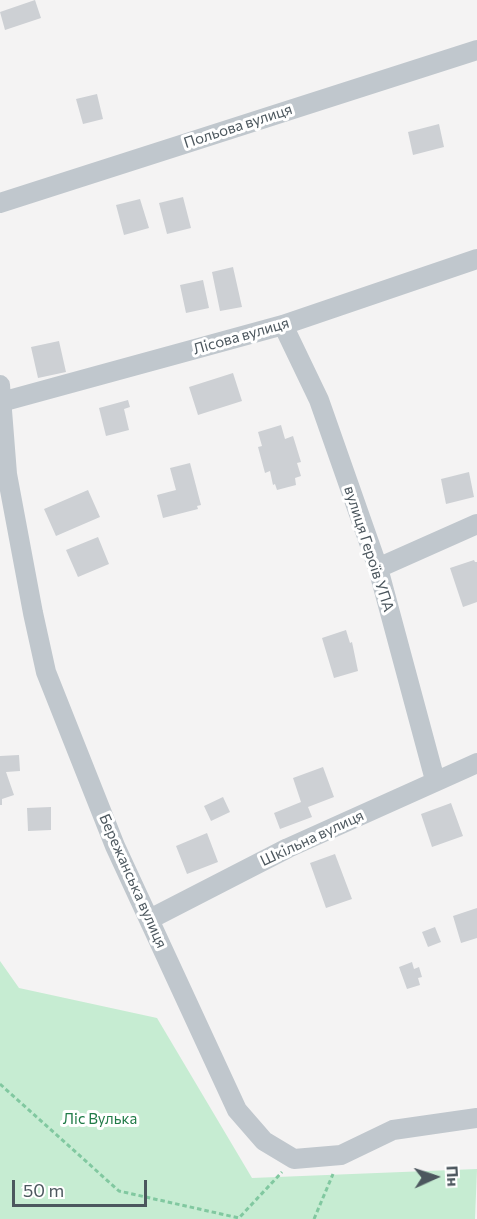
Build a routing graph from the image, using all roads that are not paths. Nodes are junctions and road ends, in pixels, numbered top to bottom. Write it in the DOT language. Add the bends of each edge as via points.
graph roads {
  1 [pos="477,50"];
  2 [pos="0,203"];
  3 [pos="477,259"];
  4 [pos="283,325"];
  5 [pos="1,393"];
  6 [pos="477,524"];
  7 [pos="378,568"];
  8 [pos="477,763"];
  9 [pos="435,780"];
  10 [pos="150,919"];
  11 [pos="477,1118"];
  1 -- 2 [label="street, Польова вулиця"];
  3 -- 4 [label="street, Лісова вулиця"];
  4 -- 5 [label="street, Лісова вулиця"];
  4 -- 7 [label="street, вулиця Героїв УПА" via="319,400"];
  5 -- 10 [label="street, Бережанська вулиця" via="7,474 46,672 116,846"];
  6 -- 7 [label="street"];
  7 -- 9 [label="street, вулиця Героїв УПА"];
  8 -- 9 [label="street, Шкільна вулиця"];
  9 -- 10 [label="street, Шкільна вулиця" via="288,848"];
  10 -- 11 [label="street, Бережанська вулиця" via="237,1110 264,1141 294,1159 341,1155 393,1130"];
}
